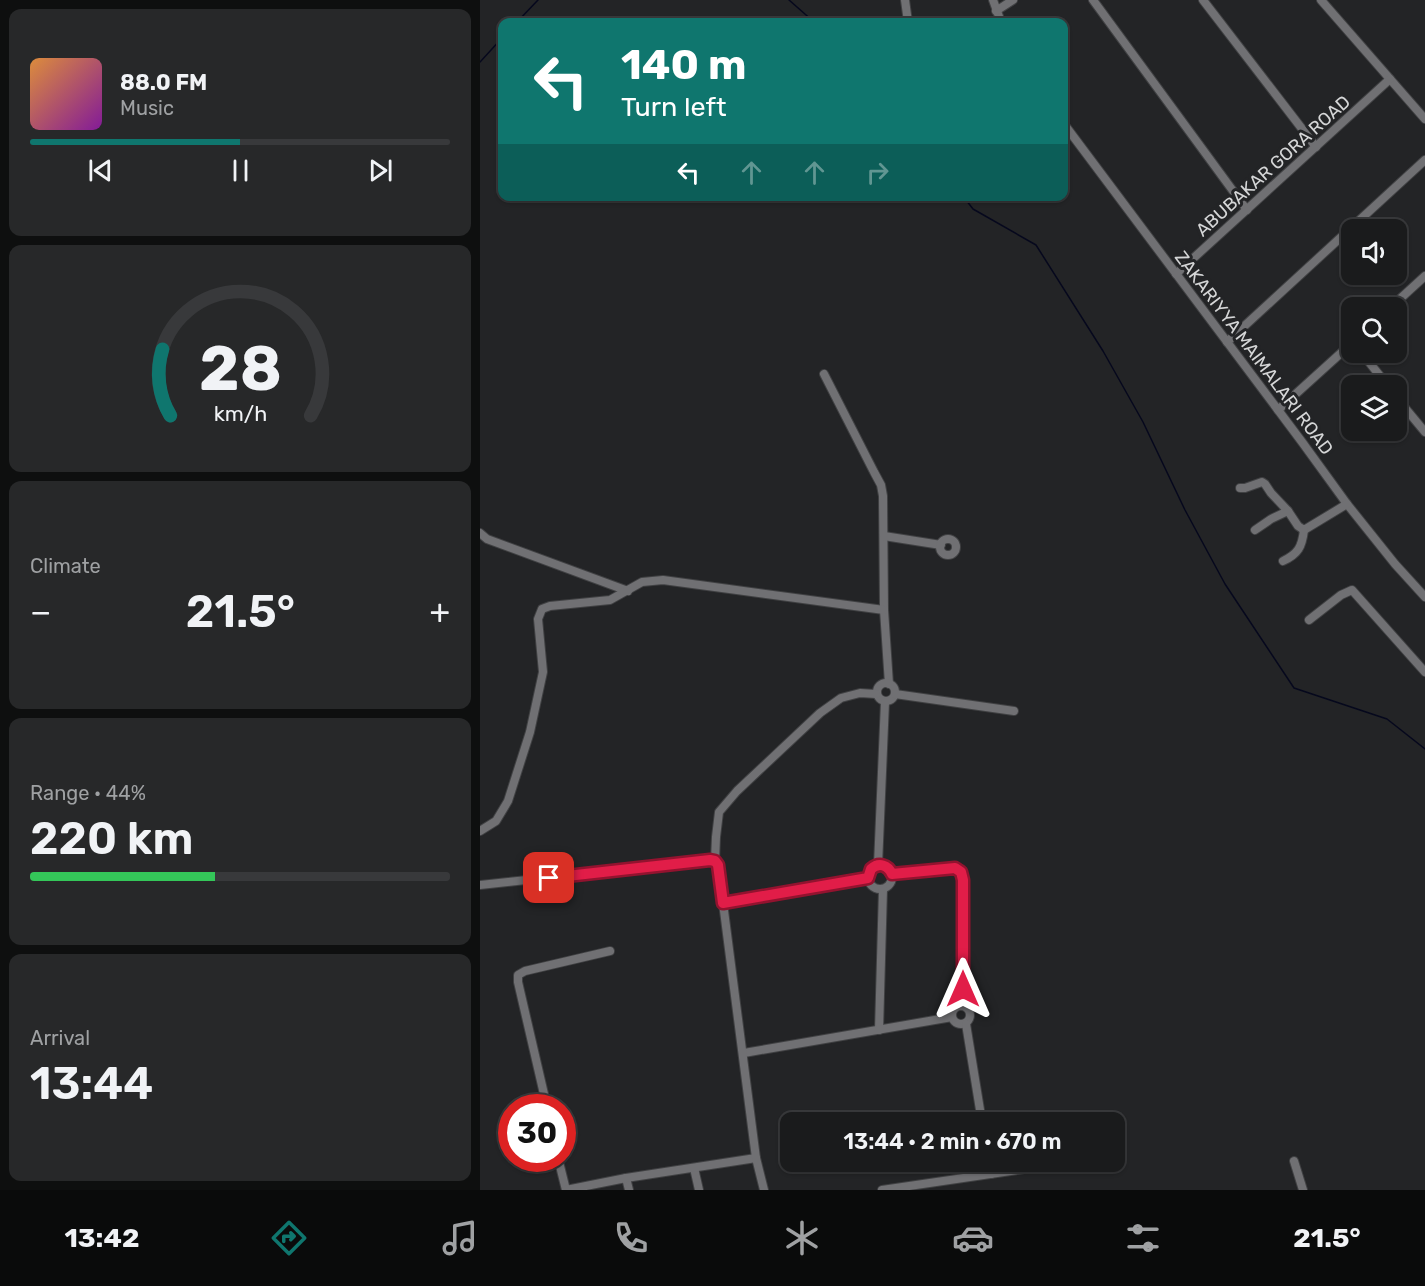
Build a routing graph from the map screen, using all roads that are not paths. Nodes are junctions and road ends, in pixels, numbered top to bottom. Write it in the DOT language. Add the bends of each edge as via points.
graph roads {
  1 [pos="905,0"];
  2 [pos="993,0"];
  3 [pos="1013,0"];
  4 [pos="1093,0"];
  5 [pos="1203,0"];
  6 [pos="1322,0"];
  7 [pos="996,11"];
  8 [pos="907,18"];
  9 [pos="999,18"];
  10 [pos="1390,79"];
  11 [pos="1425,119"];
  12 [pos="1068,131"];
  13 [pos="1316,147"];
  14 [pos="1425,160"];
  15 [pos="1247,210"];
  16 [pos="1176,274"];
  17 [pos="1425,276"];
  18 [pos="1402,297"];
  19 [pos="1227,342"];
  20 [pos="1341,353"];
  21 [pos="1370,363"];
  22 [pos="824,374"];
  23 [pos="1379,375"];
  24 [pos="1278,410"];
  25 [pos="1407,410"];
  26 [pos="1425,432"];
  27 [pos="1240,488"];
  28 [pos="1347,504"];
  29 [pos="1288,511"];
  30 [pos="1255,530"];
  31 [pos="1304,530"];
  32 [pos="480,534"];
  33 [pos="884,536"];
  34 [pos="941,545"];
  35 [pos="1283,561"];
  36 [pos="628,591"];
  37 [pos="1425,597"];
  38 [pos="884,610"];
  39 [pos="1310,620"];
  40 [pos="1425,672"];
  41 [pos="889,684"];
  42 [pos="876,694"];
  43 [pos="895,694"];
  44 [pos="885,702"];
  45 [pos="1014,711"];
  46 [pos="480,831"];
  47 [pos="715,861"];
  48 [pos="878,865"];
  49 [pos="892,874"];
  50 [pos="868,878"];
  51 [pos="480,885"];
  52 [pos="883,889"];
  53 [pos="723,903"];
  54 [pos="610,951"];
  55 [pos="963,1006"];
  56 [pos="952,1017"];
  57 [pos="966,1024"];
  58 [pos="879,1030"];
  59 [pos="744,1053"];
  60 [pos="544,1094"];
  61 [pos="980,1112"];
  62 [pos="756,1158"];
  63 [pos="1294,1161"];
  64 [pos="694,1168"];
  65 [pos="562,1172"];
  66 [pos="1004,1172"];
  67 [pos="990,1174"];
  68 [pos="626,1178"];
  69 [pos="566,1190"];
  70 [pos="629,1190"];
  71 [pos="699,1190"];
  72 [pos="765,1190"];
  73 [pos="882,1190"];
  74 [pos="1302,1190"];
  1 -- 8 [label="street"];
  2 -- 7 [label="street"];
  3 -- 7 [label="street"];
  4 -- 15 [label="street"];
  5 -- 13 [label="street"];
  6 -- 10 [label="street"];
  7 -- 9 [label="street"];
  10 -- 11 [label="street"];
  10 -- 13 [label="street, ABUBAKAR GORA ROAD"];
  12 -- 16 [label="street, ZAKARIYYA MAIMALARI ROAD"];
  13 -- 15 [label="street, ABUBAKAR GORA ROAD"];
  14 -- 19 [label="street"];
  15 -- 16 [label="street, ABUBAKAR GORA ROAD"];
  16 -- 19 [label="street, ZAKARIYYA MAIMALARI ROAD"];
  17 -- 18 [label="street"];
  19 -- 24 [label="street, ZAKARIYYA MAIMALARI ROAD"];
  20 -- 24 [label="street"];
  21 -- 23 [label="street"];
  22 -- 33 [label="street" via="881,485"];
  24 -- 28 [label="street, ZAKARIYYA MAIMALARI ROAD"];
  25 -- 26 [label="street"];
  27 -- 29 [label="street" via="1262,482"];
  28 -- 31 [label="street"];
  28 -- 37 [label="street, ZAKARIYYA MAIMALARI ROAD"];
  29 -- 30 [label="street"];
  29 -- 31 [label="street"];
  31 -- 35 [label="street" via="1296,554"];
  32 -- 36 [label="street"];
  33 -- 34 [label="street"];
  33 -- 38 [label="street"];
  36 -- 38 [label="street" via="642,582 663,580"];
  36 -- 46 [label="street" via="610,600 543,609 538,619 543,672 530,732 508,801 496,821"];
  38 -- 41 [label="street"];
  39 -- 40 [label="street" via="1352,590"];
  41 -- 42 [label="street" via="881,684"];
  41 -- 43 [label="street"];
  42 -- 44 [label="street"];
  42 -- 47 [label="street" via="841,698 737,791 719,812"];
  43 -- 44 [label="street"];
  43 -- 45 [label="street"];
  44 -- 48 [label="street"];
  47 -- 51 [label="street"];
  47 -- 53 [label="street"];
  48 -- 49 [label="street" via="885,865"];
  48 -- 50 [label="street" via="871,869"];
  49 -- 52 [label="street" via="891,884"];
  49 -- 55 [label="street" via="955,868 961,872"];
  50 -- 52 [label="street" via="873,887"];
  50 -- 53 [label="street"];
  52 -- 58 [label="street"];
  53 -- 59 [label="street"];
  54 -- 60 [label="street" via="518,975"];
  55 -- 56 [label="street" via="957,1006"];
  55 -- 57 [label="street" via="971,1014"];
  56 -- 57 [label="street" via="960,1025"];
  56 -- 58 [label="street"];
  57 -- 61 [label="street"];
  58 -- 59 [label="street"];
  59 -- 62 [label="street"];
  62 -- 64 [label="street"];
  62 -- 72 [label="street"];
  63 -- 74 [label="street"];
  64 -- 68 [label="street"];
  64 -- 71 [label="street"];
  65 -- 69 [label="street"];
  66 -- 67 [label="street"];
  67 -- 73 [label="street"];
  68 -- 69 [label="street"];
  68 -- 70 [label="street"];
}
